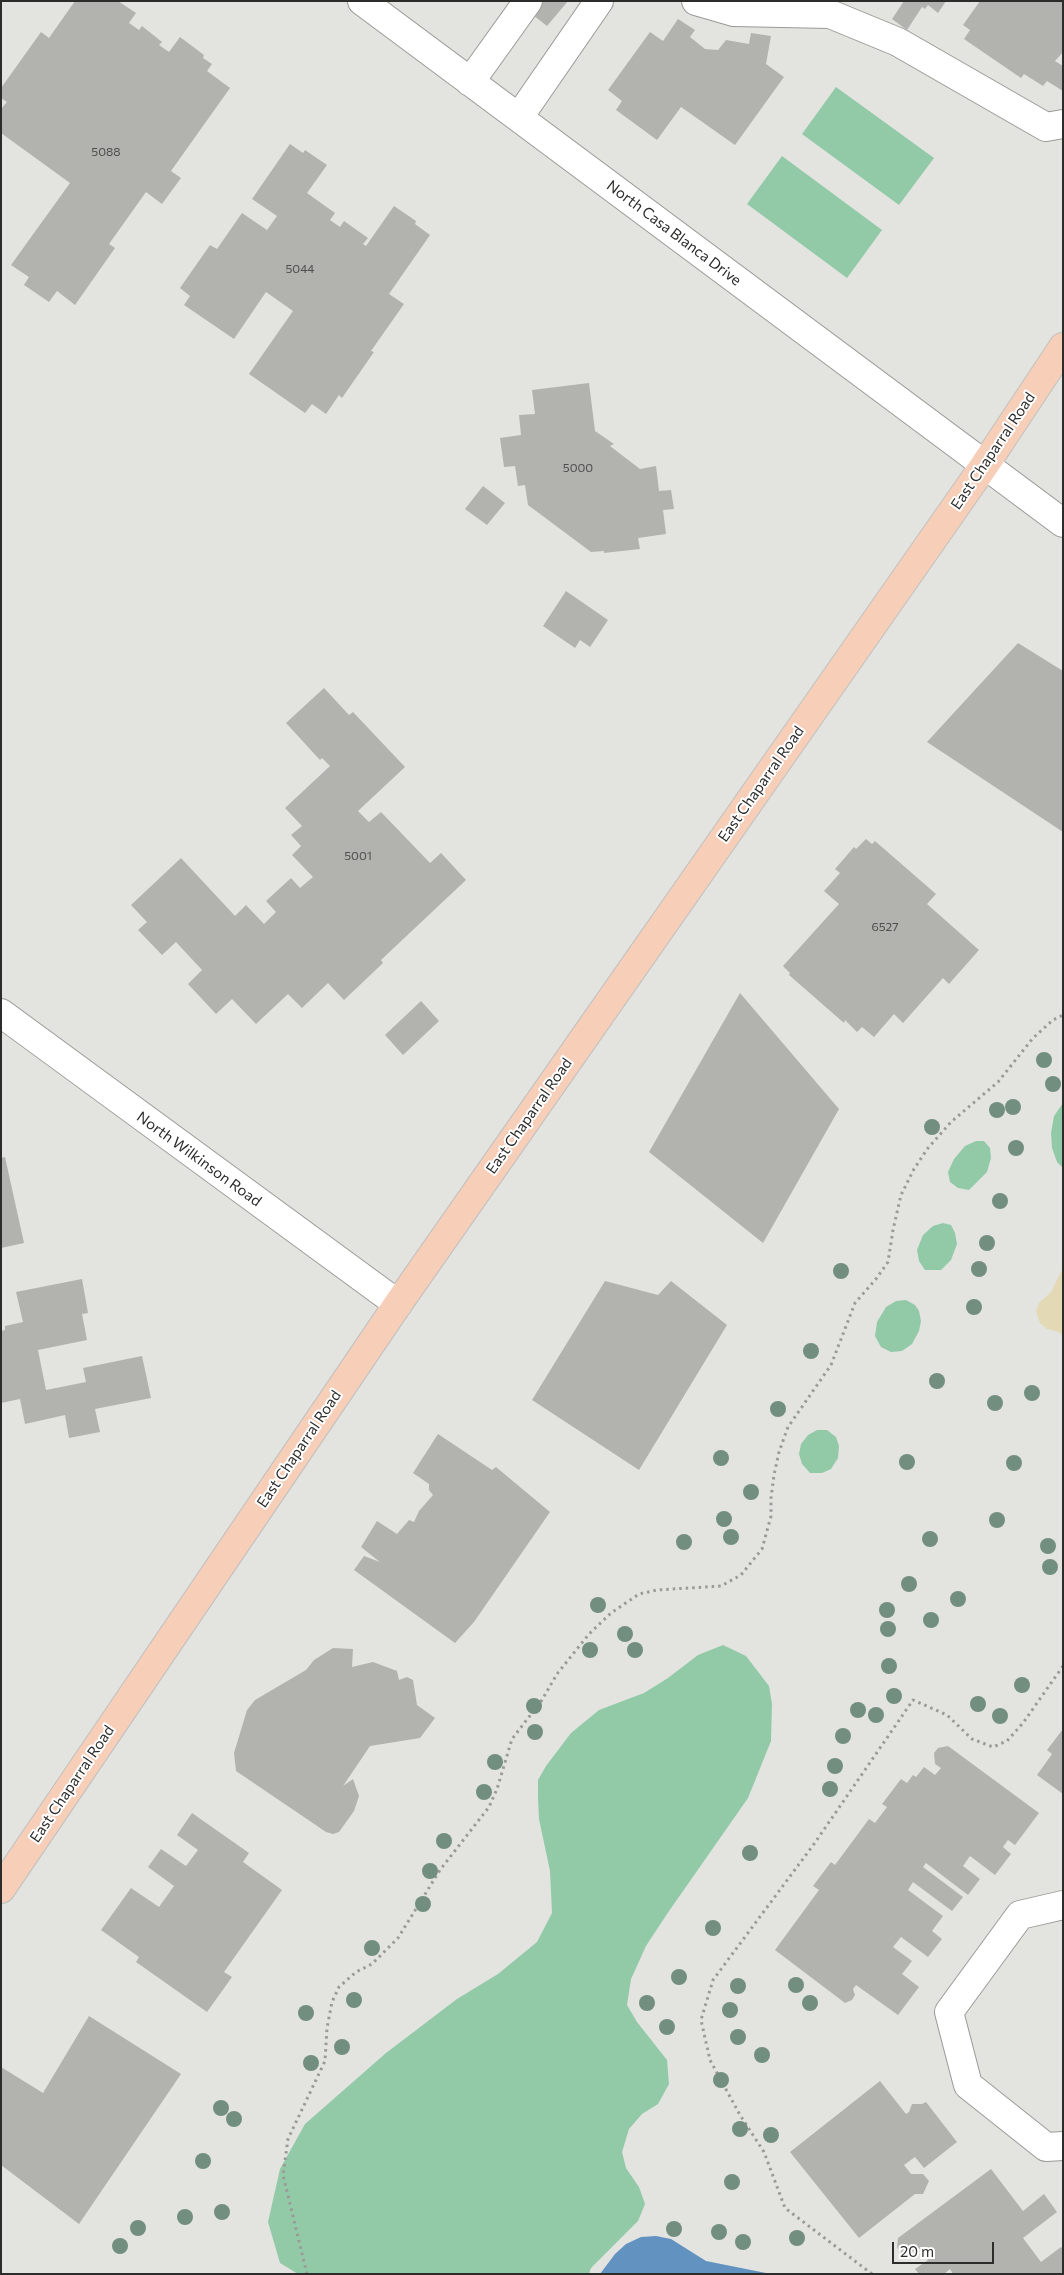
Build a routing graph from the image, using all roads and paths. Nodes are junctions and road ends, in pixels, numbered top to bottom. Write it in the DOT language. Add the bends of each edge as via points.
graph roads {
  1 [pos="362,1"];
  2 [pos="528,1"];
  3 [pos="599,1"];
  4 [pos="696,1"];
  5 [pos="470,82"];
  6 [pos="519,118"];
  7 [pos="1063,124"];
  8 [pos="1063,346"];
  9 [pos="984,466"];
  10 [pos="1063,523"];
  11 [pos="1,1014"];
  12 [pos="1063,1014"];
  13 [pos="398,1304"];
  14 [pos="1063,1666"];
  15 [pos="1,1889"];
  16 [pos="1063,1905"];
  17 [pos="1063,2146"];
  18 [pos="307,2274"];
  19 [pos="872,2274"];
  1 -- 5 [label="street, North Casa Blanca Drive"];
  2 -- 5 [label="street"];
  3 -- 6 [label="street"];
  4 -- 7 [label="street" via="734,12 830,14 898,42 1046,127"];
  5 -- 6 [label="street, North Casa Blanca Drive"];
  6 -- 9 [label="street, North Casa Blanca Drive"];
  8 -- 9 [label="main road, East Chaparral Road"];
  9 -- 10 [label="street, North Casa Blanca Drive"];
  9 -- 13 [label="main road, East Chaparral Road"];
  11 -- 13 [label="street, North Wilkinson Road"];
  12 -- 18 [label="path" via="1033,1038 998,1082 952,1122 914,1169 901,1196 888,1262 855,1303 831,1365 788,1427 774,1475 771,1516 762,1549 741,1575 721,1586 639,1594 589,1634 512,1739 489,1806 440,1870 398,1938 372,1964 356,1972 339,1987 332,2002 327,2028 325,2061 288,2140 284,2175"];
  13 -- 15 [label="main road, East Chaparral Road"];
  14 -- 19 [label="path" via="1023,1723 1007,1741 993,1747 972,1739 947,1715 913,1700 814,1844 713,1980 701,2020 710,2060 764,2152 784,2208"];
  16 -- 17 [label="street" via="1020,1915 949,2012 968,2085 1046,2147"];
}
